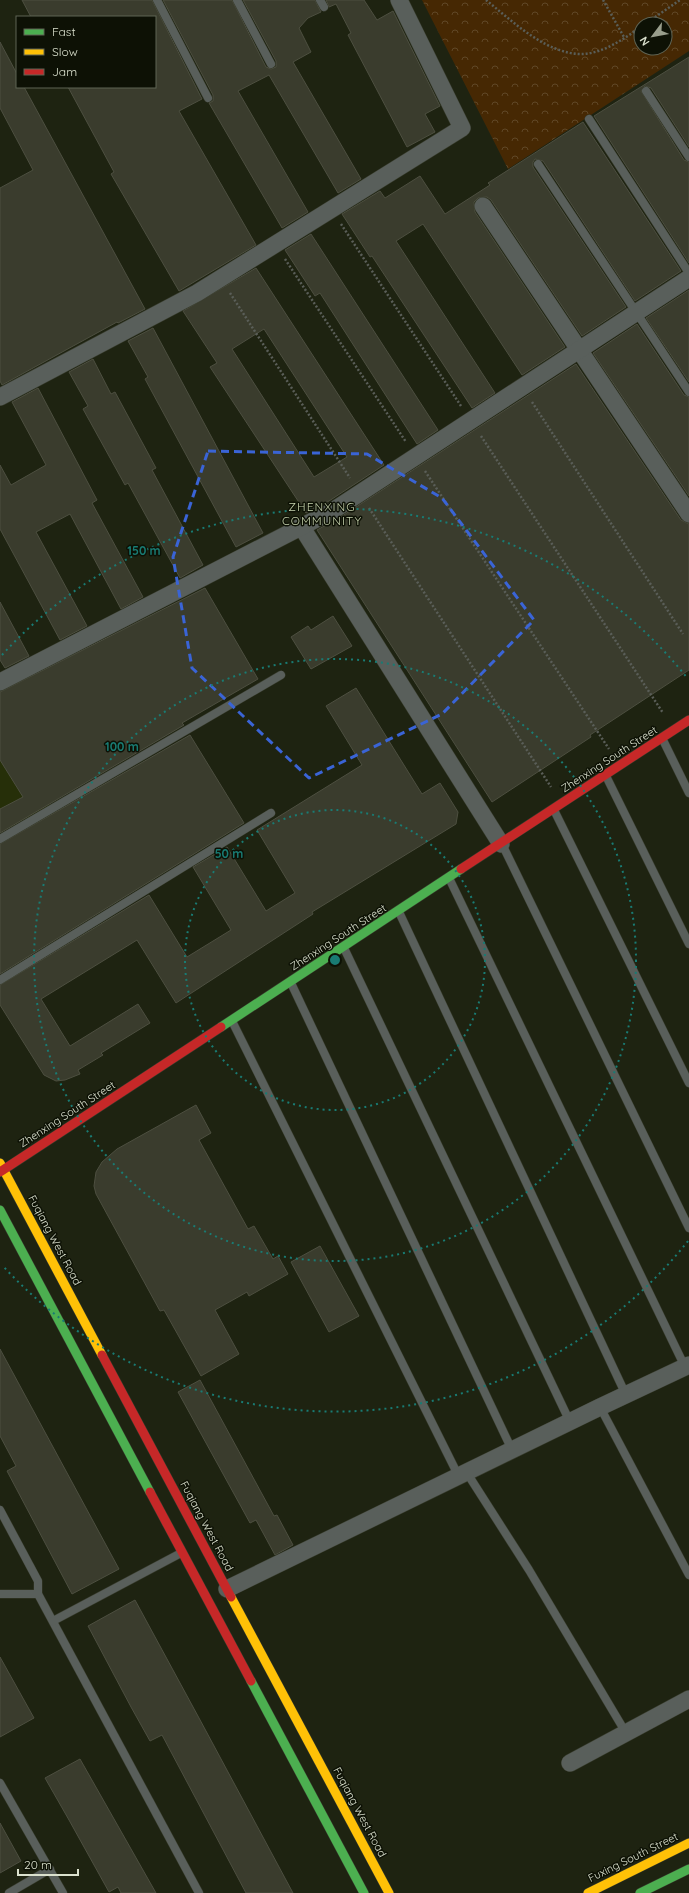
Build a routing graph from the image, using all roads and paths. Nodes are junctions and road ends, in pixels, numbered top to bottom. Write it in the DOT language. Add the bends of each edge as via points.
graph roads {
  1 [pos="157,0"];
  2 [pos="237,0"];
  3 [pos="399,0"];
  4 [pos="486,0"];
  5 [pos="603,0"];
  6 [pos="680,0"];
  7 [pos="657,16"];
  8 [pos="633,32"];
  9 [pos="624,37"];
  10 [pos="271,64"];
  11 [pos="646,91"];
  12 [pos="208,98"];
  13 [pos="589,120"];
  14 [pos="689,157"];
  15 [pos="538,164"];
  16 [pos="483,206"];
  17 [pos="331,210"];
  18 [pos="276,245"];
  19 [pos="689,274"];
  20 [pos="689,278"];
  21 [pos="220,279"];
  22 [pos="636,312"];
  23 [pos="579,349"];
  24 [pos="522,387"];
  25 [pos="689,392"];
  26 [pos="0,397"];
  27 [pos="471,421"];
  28 [pos="416,456"];
  29 [pos="360,493"];
  30 [pos="689,514"];
  31 [pos="301,526"];
  32 [pos="683,634"];
  33 [pos="280,675"];
  34 [pos="0,682"];
  35 [pos="689,720"];
  36 [pos="674,730"];
  37 [pos="662,738"];
  38 [pos="620,766"];
  39 [pos="605,775"];
  40 [pos="689,793"];
  41 [pos="562,804"];
  42 [pos="554,809"];
  43 [pos="271,813"];
  44 [pos="0,839"];
  45 [pos="501,844"];
  46 [pos="449,878"];
  47 [pos="398,911"];
  48 [pos="689,944"];
  49 [pos="344,947"];
  50 [pos="0,980"];
  51 [pos="291,982"];
  52 [pos="232,1020"];
  53 [pos="689,1084"];
  54 [pos="1,1168"];
  55 [pos="0,1210"];
  56 [pos="689,1228"];
  57 [pos="687,1366"];
  58 [pos="626,1395"];
  59 [pos="600,1407"];
  60 [pos="570,1422"];
  61 [pos="512,1450"];
  62 [pos="463,1475"];
  63 [pos="0,1510"];
  64 [pos="182,1552"];
  65 [pos="689,1575"];
  66 [pos="227,1589"];
  67 [pos="0,1594"];
  68 [pos="38,1594"];
  69 [pos="53,1621"];
  70 [pos="689,1699"];
  71 [pos="626,1733"];
  72 [pos="570,1763"];
  73 [pos="0,1783"];
  74 [pos="689,1843"];
  75 [pos="689,1869"];
  76 [pos="50,1870"];
  77 [pos="9,1893"];
  78 [pos="63,1893"];
  79 [pos="199,1893"];
  80 [pos="364,1893"];
  81 [pos="390,1893"];
  82 [pos="588,1893"];
  83 [pos="640,1893"];
  1 -- 12 [label="lane"];
  2 -- 10 [label="lane"];
  3 -- 17 [label="street" via="462,128"];
  4 -- 9 [label="path" via="536,40 564,50 583,54 605,48"];
  5 -- 9 [label="path"];
  6 -- 7 [label="path"];
  8 -- 9 [label="path"];
  11 -- 14 [label="lane"];
  13 -- 19 [label="lane"];
  15 -- 22 [label="lane"];
  16 -- 23 [label="street"];
  17 -- 18 [label="street"];
  17 -- 27 [label="path"];
  18 -- 21 [label="street"];
  18 -- 28 [label="path"];
  20 -- 22 [label="street"];
  21 -- 26 [label="street"];
  21 -- 29 [label="path"];
  22 -- 23 [label="street"];
  22 -- 25 [label="lane"];
  23 -- 24 [label="street"];
  23 -- 30 [label="street"];
  24 -- 27 [label="street"];
  24 -- 32 [label="path"];
  27 -- 28 [label="street"];
  27 -- 36 [label="path"];
  28 -- 29 [label="street"];
  28 -- 38 [label="path"];
  29 -- 31 [label="street" via="334,510"];
  29 -- 41 [label="path"];
  31 -- 34 [label="street"];
  31 -- 45 [label="street"];
  33 -- 44 [label="lane"];
  35 -- 36 [label="main road, Zhenxing South Street"];
  36 -- 37 [label="main road, Zhenxing South Street"];
  37 -- 38 [label="main road, Zhenxing South Street"];
  37 -- 40 [label="lane"];
  38 -- 39 [label="main road, Zhenxing South Street"];
  39 -- 41 [label="main road, Zhenxing South Street"];
  39 -- 48 [label="lane"];
  41 -- 42 [label="main road, Zhenxing South Street"];
  42 -- 45 [label="main road, Zhenxing South Street"];
  42 -- 53 [label="lane"];
  43 -- 50 [label="lane"];
  45 -- 46 [label="main road, Zhenxing South Street"];
  45 -- 56 [label="lane"];
  46 -- 47 [label="main road, Zhenxing South Street"];
  46 -- 57 [label="lane"];
  47 -- 49 [label="main road, Zhenxing South Street"];
  47 -- 58 [label="lane"];
  49 -- 51 [label="main road, Zhenxing South Street"];
  49 -- 60 [label="lane"];
  51 -- 52 [label="main road, Zhenxing South Street"];
  51 -- 61 [label="lane"];
  52 -- 54 [label="main road, Zhenxing South Street"];
  52 -- 62 [label="lane"];
  54 -- 66 [label="main road, Fuqiang West Road"];
  55 -- 64 [label="main road"];
  57 -- 58 [label="street"];
  58 -- 59 [label="street"];
  59 -- 60 [label="street"];
  59 -- 65 [label="lane"];
  60 -- 61 [label="street"];
  61 -- 62 [label="street"];
  62 -- 66 [label="street"];
  62 -- 71 [label="lane" via="529,1570"];
  63 -- 68 [label="lane" via="38,1581"];
  64 -- 69 [label="lane"];
  64 -- 80 [label="main road"];
  66 -- 81 [label="main road, Fuqiang West Road"];
  67 -- 68 [label="lane"];
  68 -- 69 [label="lane"];
  69 -- 79 [label="lane"];
  70 -- 71 [label="street"];
  71 -- 72 [label="street"];
  73 -- 76 [label="lane"];
  74 -- 82 [label="main road, Fuxing South Street"];
  75 -- 83 [label="main road"];
  76 -- 77 [label="lane"];
  76 -- 78 [label="lane"];
}
